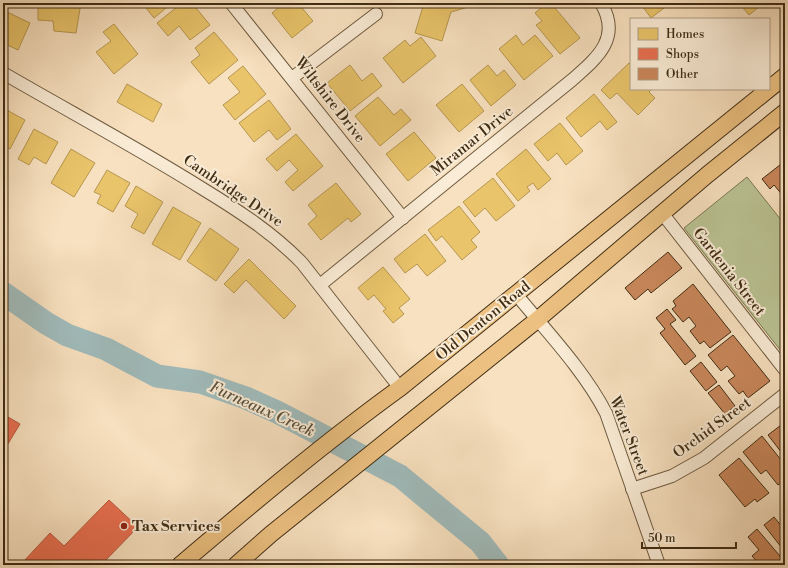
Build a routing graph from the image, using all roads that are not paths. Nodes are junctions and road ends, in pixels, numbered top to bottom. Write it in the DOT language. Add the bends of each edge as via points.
graph roads {
  1 [pos="231,3"];
  2 [pos="601,3"];
  3 [pos="376,14"];
  4 [pos="3,73"];
  5 [pos="785,76"];
  6 [pos="292,78"];
  7 [pos="770,88"];
  8 [pos="768,90"];
  9 [pos="785,112"];
  10 [pos="662,213"];
  11 [pos="403,218"];
  12 [pos="320,285"];
  13 [pos="516,294"];
  14 [pos="537,320"];
  15 [pos="785,370"];
  16 [pos="400,388"];
  17 [pos="785,394"];
  18 [pos="632,489"];
  19 [pos="180,565"];
  20 [pos="236,565"];
  21 [pos="659,565"];
  1 -- 6 [label="street, Wiltshire Drive"];
  2 -- 11 [label="street, Miramar Drive" via="605,9 609,38 595,60"];
  3 -- 6 [label="street"];
  4 -- 12 [label="street, Cambridge Drive" via="162,162 260,225 285,245"];
  5 -- 7 [label="main road, Old Denton Road"];
  6 -- 11 [label="street, Wiltshire Drive"];
  8 -- 13 [label="main road, Old Denton Road"];
  9 -- 10 [label="main road"];
  10 -- 14 [label="main road"];
  10 -- 15 [label="street, Gardenia Street"];
  11 -- 12 [label="street, Miramar Drive"];
  12 -- 16 [label="street, Cambridge Drive"];
  13 -- 14 [label="street, Water Street"];
  13 -- 16 [label="main road, Old Denton Road"];
  14 -- 18 [label="street, Water Street" via="588,382 606,414"];
  14 -- 20 [label="main road"];
  16 -- 19 [label="main road, Old Denton Road" via="242,512"];
  17 -- 18 [label="street, Orchid Street" via="704,458 672,476"];
  18 -- 21 [label="street, Water Street"];
}
